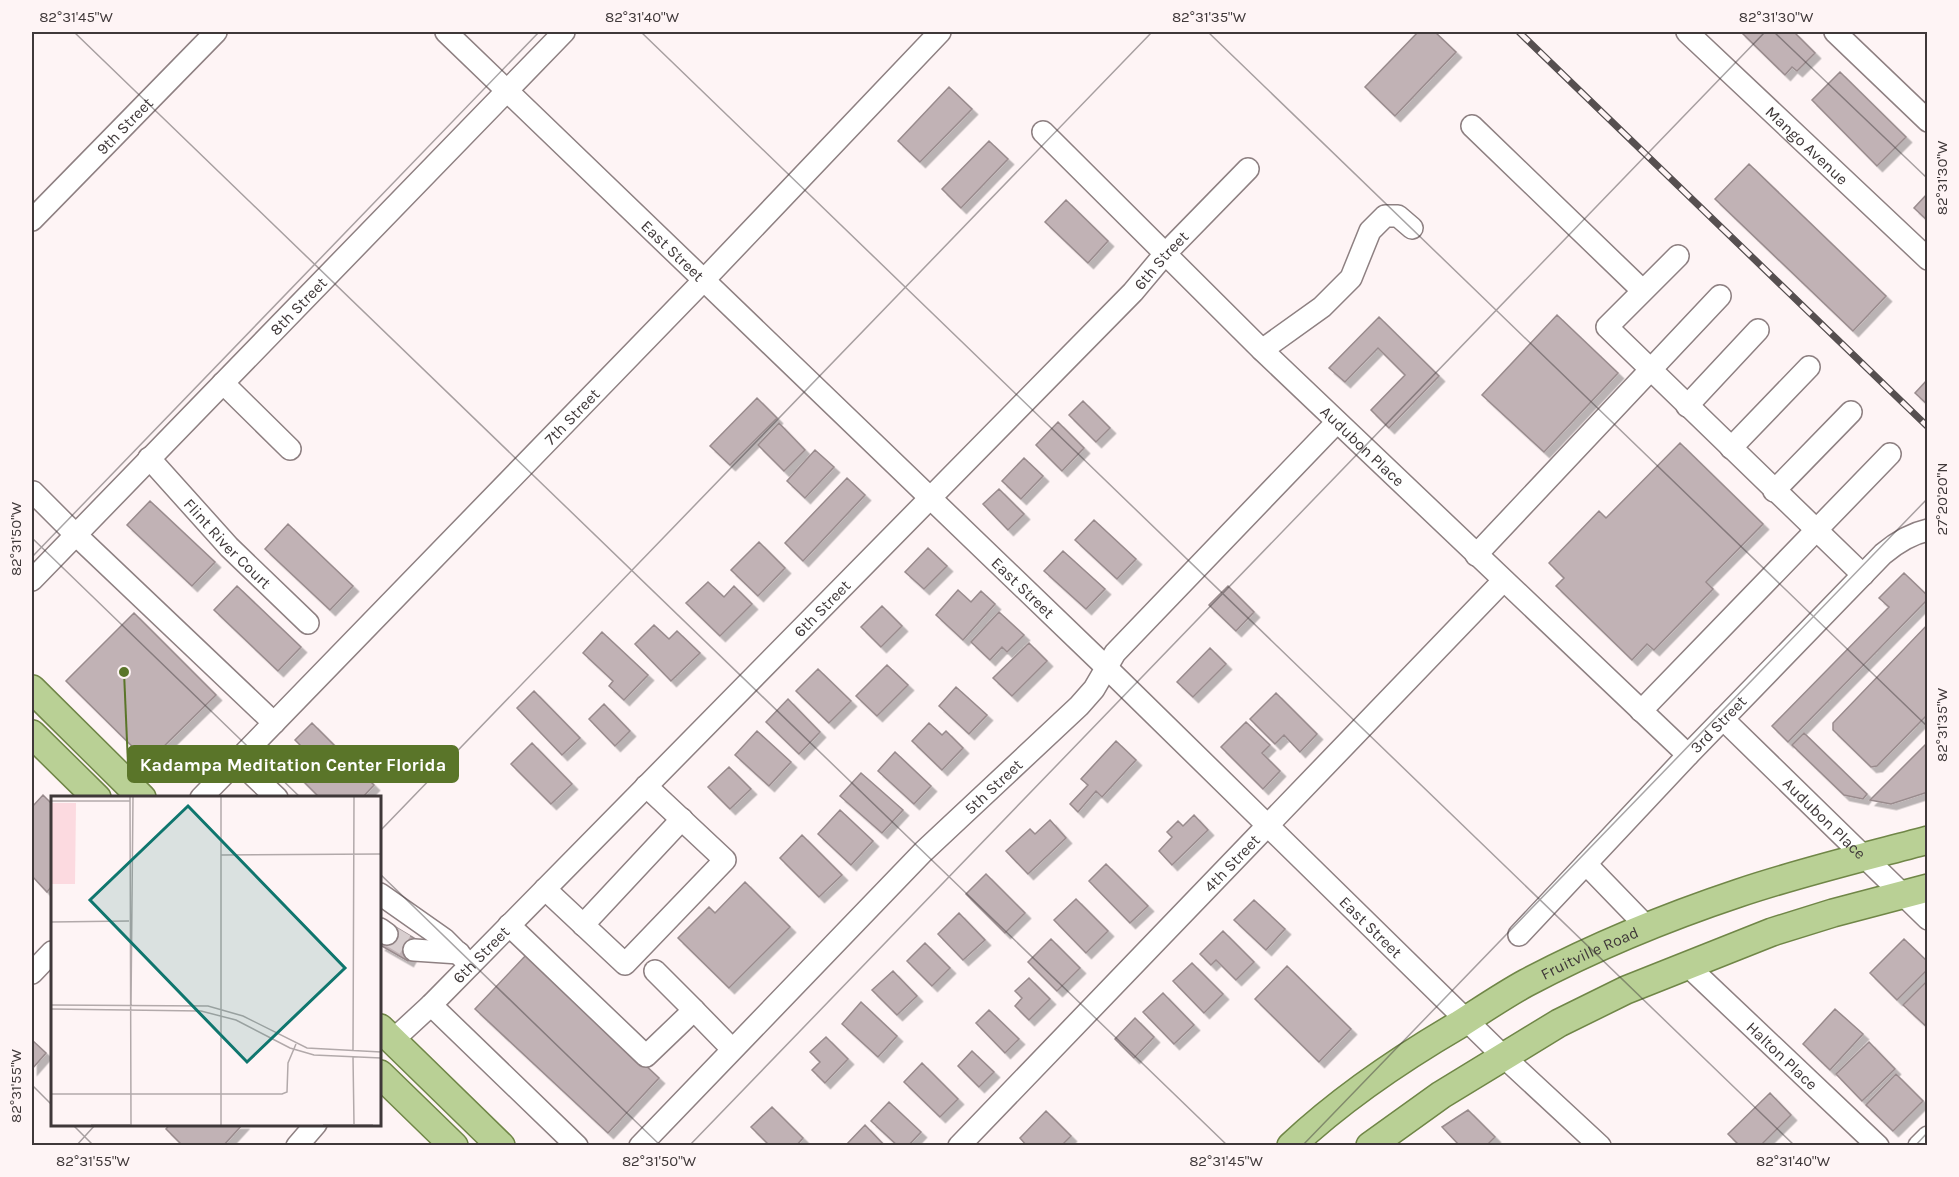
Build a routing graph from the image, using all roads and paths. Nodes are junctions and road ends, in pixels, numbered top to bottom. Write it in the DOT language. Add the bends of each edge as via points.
graph roads {
  1 [pos="216,32"];
  2 [pos="446,32"];
  3 [pos="564,32"];
  4 [pos="940,32"];
  5 [pos="1687,32"];
  6 [pos="1835,32"];
  7 [pos="507,90"];
  8 [pos="1928,121"];
  9 [pos="1472,126"];
  10 [pos="1043,132"];
  11 [pos="1248,169"];
  12 [pos="32,220"];
  13 [pos="1412,228"];
  14 [pos="1164,255"];
  15 [pos="1678,256"];
  16 [pos="1928,259"];
  17 [pos="704,281"];
  18 [pos="1642,290"];
  19 [pos="1720,296"];
  20 [pos="1758,330"];
  21 [pos="1262,350"];
  22 [pos="1809,367"];
  23 [pos="1650,370"];
  24 [pos="223,383"];
  25 [pos="1687,406"];
  26 [pos="1851,412"];
  27 [pos="1337,422"];
  28 [pos="1731,448"];
  29 [pos="290,449"];
  30 [pos="1890,454"];
  31 [pos="149,458"];
  32 [pos="1774,490"];
  33 [pos="32,492"];
  34 [pos="929,500"];
  35 [pos="1815,530"];
  36 [pos="1928,530"];
  37 [pos="75,534"];
  38 [pos="1476,555"];
  39 [pos="1863,575"];
  40 [pos="32,580"];
  41 [pos="1503,581"];
  42 [pos="308,623"];
  43 [pos="1107,668"];
  44 [pos="32,690"];
  45 [pos="1641,711"];
  46 [pos="1723,719"];
  47 [pos="274,723"];
  48 [pos="32,734"];
  49 [pos="1688,755"];
  50 [pos="237,760"];
  51 [pos="646,786"];
  52 [pos="95,796"];
  53 [pos="140,796"];
  54 [pos="203,796"];
  55 [pos="275,796"];
  56 [pos="682,819"];
  57 [pos="1268,826"];
  58 [pos="1928,840"];
  59 [pos="1865,857"];
  60 [pos="1586,864"];
  61 [pos="545,889"];
  62 [pos="1915,891"];
  63 [pos="381,895"];
  64 [pos="1928,919"];
  65 [pos="509,925"];
  66 [pos="583,925"];
  67 [pos="1647,927"];
  68 [pos="1519,935"];
  69 [pos="414,950"];
  70 [pos="51,953"];
  71 [pos="465,959"];
  72 [pos="1688,966"];
  73 [pos="655,971"];
  74 [pos="32,974"];
  75 [pos="431,1005"];
  76 [pos="694,1010"];
  77 [pos="1466,1020"];
  78 [pos="386,1035"];
  79 [pos="732,1049"];
  80 [pos="1504,1057"];
  81 [pos="381,1075"];
  82 [pos="406,1099"];
  83 [pos="315,1126"];
  84 [pos="1928,1137"];
  85 [pos="297,1146"];
  86 [pos="454,1146"];
  87 [pos="475,1146"];
  88 [pos="501,1146"];
  89 [pos="577,1146"];
  90 [pos="640,1146"];
  91 [pos="959,1146"];
  92 [pos="1291,1146"];
  93 [pos="1370,1146"];
  94 [pos="1600,1146"];
  95 [pos="1878,1146"];
  96 [pos="1919,1146"];
  1 -- 12 [label="street, 9th Street"];
  2 -- 7 [label="street, East Street"];
  3 -- 7 [label="street, 8th Street"];
  4 -- 17 [label="street, 7th Street"];
  5 -- 16 [label="street, Mango Avenue"];
  6 -- 8 [label="street"];
  7 -- 17 [label="street, East Street"];
  7 -- 24 [label="street, 8th Street"];
  9 -- 18 [label="street"];
  10 -- 14 [label="street, Audubon Place"];
  11 -- 14 [label="street, 6th Street"];
  13 -- 21 [label="street" via="1398,216 1385,216 1370,231 1352,278 1322,307"];
  14 -- 21 [label="street, Audubon Place"];
  14 -- 34 [label="street, 6th Street" via="1133,292"];
  15 -- 18 [label="street"];
  17 -- 34 [label="street, East Street"];
  17 -- 47 [label="street, 7th Street"];
  18 -- 23 [label="street" via="1607,327"];
  19 -- 23 [label="street"];
  20 -- 25 [label="street"];
  21 -- 27 [label="street, Audubon Place"];
  22 -- 28 [label="street"];
  23 -- 25 [label="street"];
  23 -- 38 [label="street"];
  24 -- 29 [label="street"];
  24 -- 31 [label="street, 8th Street"];
  25 -- 28 [label="street"];
  26 -- 32 [label="street"];
  27 -- 38 [label="street, Audubon Place"];
  27 -- 43 [label="street, 5th Street" via="1115,653"];
  28 -- 32 [label="street"];
  30 -- 35 [label="street"];
  31 -- 37 [label="street, 8th Street"];
  31 -- 42 [label="street, Flint River Court" via="229,547"];
  32 -- 35 [label="street"];
  33 -- 37 [label="street"];
  34 -- 43 [label="street, East Street"];
  34 -- 51 [label="street, 6th Street"];
  35 -- 39 [label="street"];
  35 -- 45 [label="street"];
  36 -- 39 [label="street, 3rd Street" via="1896,543"];
  37 -- 40 [label="street, 8th Street"];
  37 -- 47 [label="street"];
  38 -- 41 [label="street, Audubon Place"];
  39 -- 46 [label="street, 3rd Street"];
  41 -- 45 [label="street, Audubon Place"];
  41 -- 57 [label="street, 4th Street"];
  43 -- 57 [label="street, East Street"];
  43 -- 79 [label="street, 5th Street" via="1080,706 923,852"];
  44 -- 53 [label="main road"];
  45 -- 49 [label="street, Audubon Place"];
  46 -- 49 [label="street, 3rd Street"];
  46 -- 59 [label="street, Audubon Place"];
  47 -- 50 [label="street, 7th Street"];
  48 -- 52 [label="main road"];
  49 -- 60 [label="street, 3rd Street"];
  50 -- 54 [label="street, 7th Street"];
  50 -- 55 [label="street"];
  51 -- 56 [label="street"];
  51 -- 61 [label="street, 6th Street"];
  56 -- 66 [label="street"];
  56 -- 66 [label="street" via="725,860 625,964"];
  57 -- 77 [label="street, East Street"];
  57 -- 91 [label="street, 4th Street"];
  58 -- 59 [label="main road, Fruitville Road"];
  59 -- 62 [label="street, Audubon Place"];
  59 -- 67 [label="main road, Fruitville Road" via="1749,890"];
  60 -- 67 [label="street"];
  60 -- 68 [label="street, 3rd Street"];
  61 -- 65 [label="street, 6th Street"];
  61 -- 66 [label="street"];
  62 -- 64 [label="street, Audubon Place"];
  62 -- 72 [label="main road" via="1772,932"];
  63 -- 71 [label="street" via="444,939"];
  65 -- 71 [label="street, 6th Street"];
  65 -- 76 [label="street" via="646,1056"];
  67 -- 77 [label="main road, Fruitville Road" via="1526,984"];
  69 -- 71 [label="street"];
  70 -- 74 [label="street"];
  71 -- 75 [label="street, 6th Street"];
  72 -- 80 [label="main road" via="1626,990 1559,1023"];
  72 -- 95 [label="street, Halton Place"];
  73 -- 76 [label="street"];
  75 -- 78 [label="street, 6th Street"];
  75 -- 89 [label="street"];
  76 -- 79 [label="street"];
  77 -- 80 [label="street, East Street"];
  77 -- 92 [label="main road, Fruitville Road" via="1374,1078"];
  78 -- 88 [label="main road"];
  79 -- 90 [label="street, 5th Street"];
  80 -- 93 [label="main road" via="1441,1095"];
  80 -- 94 [label="street, East Street"];
  81 -- 82 [label="main road"];
  82 -- 86 [label="main road"];
  82 -- 87 [label="main road" via="428,1102"];
  83 -- 85 [label="street"];
  84 -- 96 [label="street"];
}
